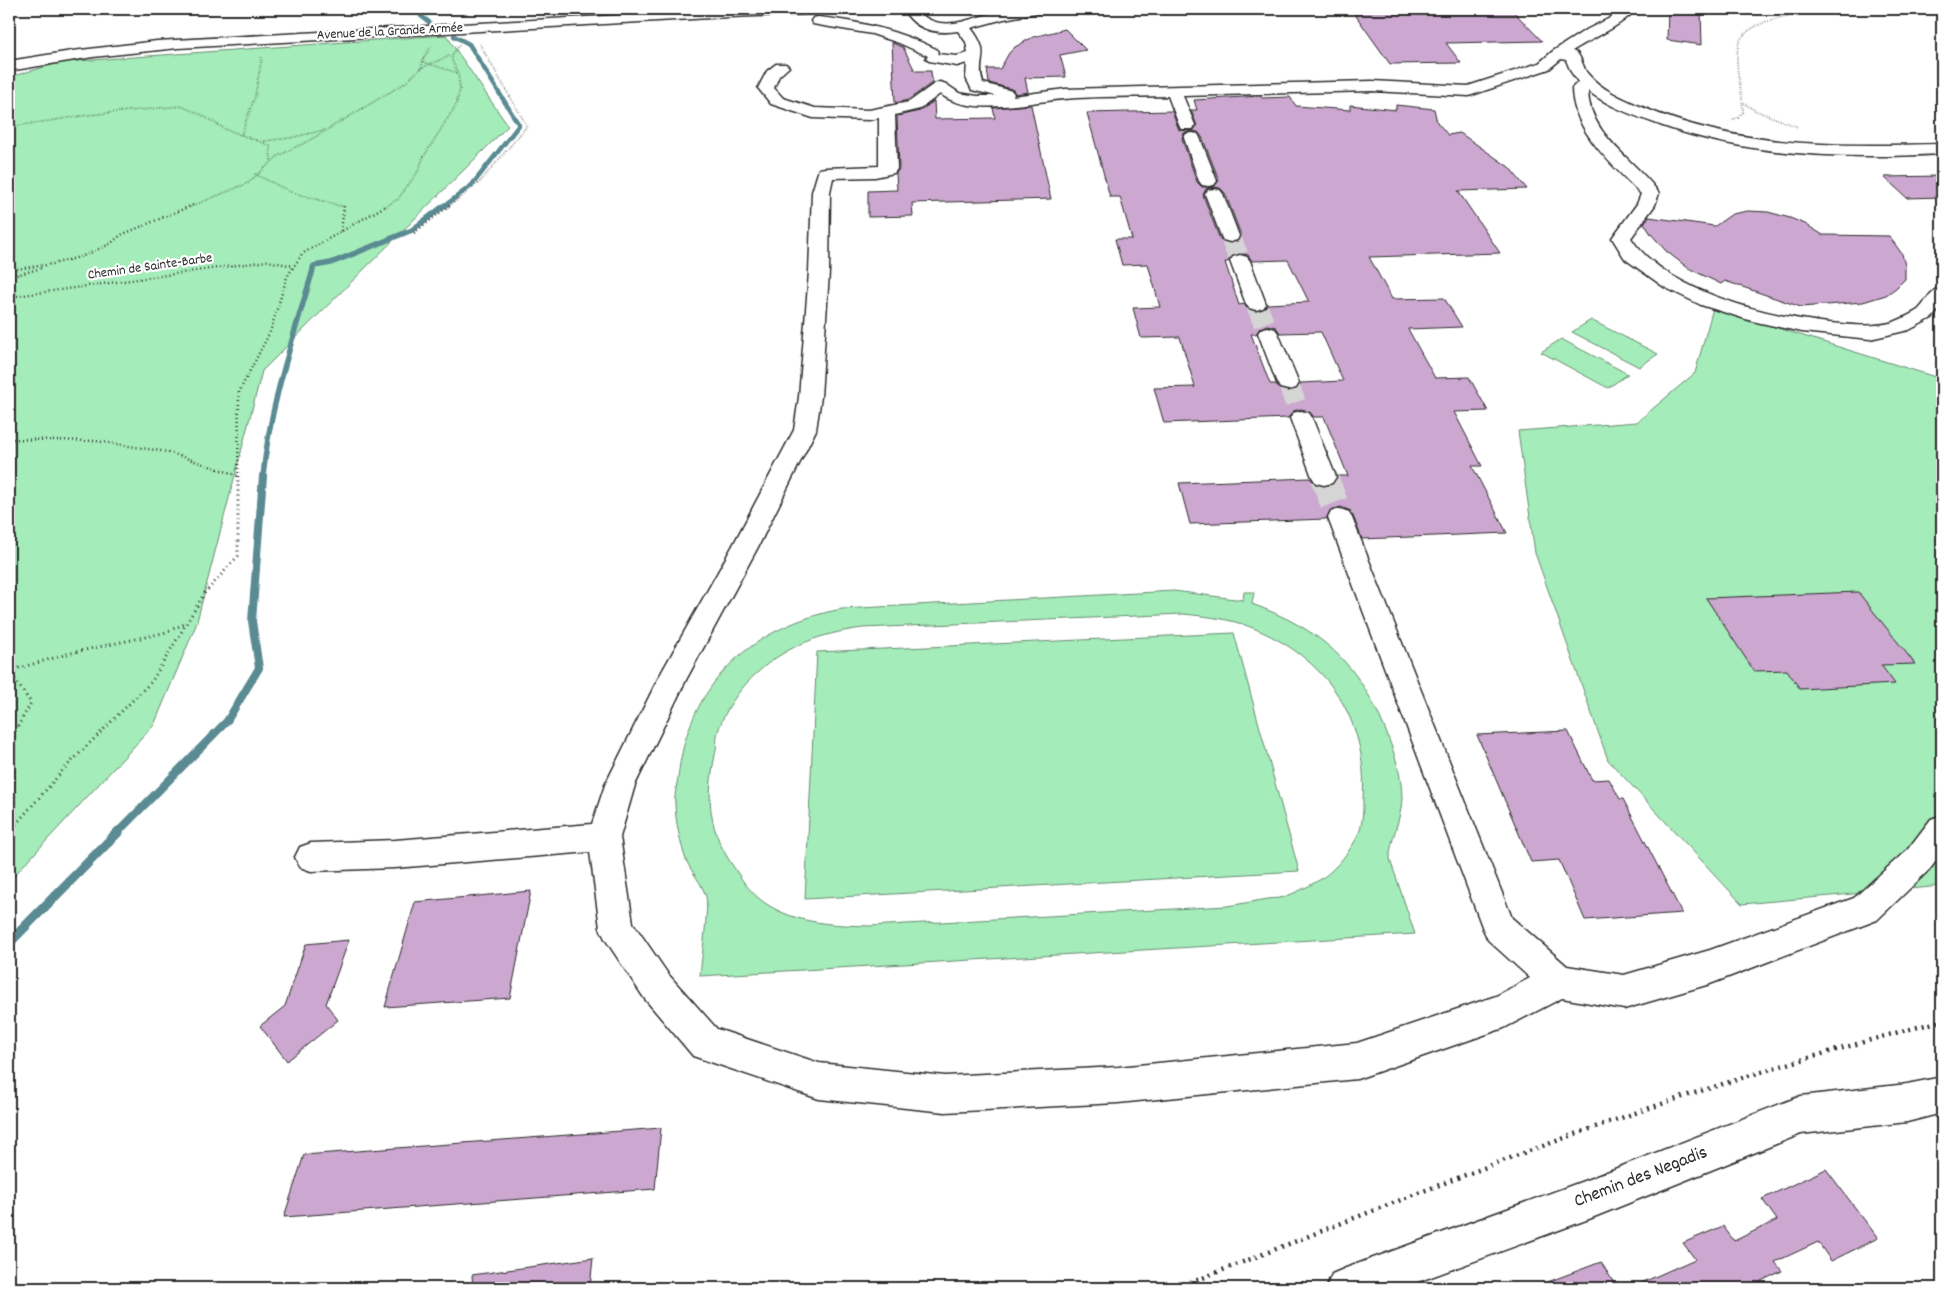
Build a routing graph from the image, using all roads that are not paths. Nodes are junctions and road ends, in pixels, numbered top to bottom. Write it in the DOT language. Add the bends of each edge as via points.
graph roads {
  1 [pos="1036,9"];
  2 [pos="1628,9"];
  3 [pos="852,10"];
  4 [pos="730,11"];
  5 [pos="916,14"];
  6 [pos="984,15"];
  7 [pos="900,16"];
  8 [pos="939,27"];
  9 [pos="963,27"];
  10 [pos="1558,54"];
  11 [pos="974,64"];
  12 [pos="9,66"];
  13 [pos="781,67"];
  14 [pos="937,67"];
  15 [pos="1588,82"];
  16 [pos="1174,92"];
  17 [pos="1065,94"];
  18 [pos="887,112"];
  19 [pos="1942,143"];
  20 [pos="1942,149"];
  21 [pos="1904,151"];
  22 [pos="1230,236"];
  23 [pos="1240,261"];
  24 [pos="1942,293"];
  25 [pos="1256,304"];
  26 [pos="1268,334"];
  27 [pos="1288,383"];
  28 [pos="1301,418"];
  29 [pos="1324,477"];
  30 [pos="1340,518"];
  31 [pos="1942,829"];
  32 [pos="604,836"];
  33 [pos="311,857"];
  34 [pos="1559,981"];
  35 [pos="1942,1095"];
  36 [pos="1346,1288"];
  1 -- 6 [label="street"];
  2 -- 10 [label="street"];
  3 -- 4 [label="street, Avenue de la Grande Armée"];
  4 -- 12 [label="street, Avenue de la Grande Armée" via="124,48"];
  4 -- 14 [label="street" via="850,24 886,32"];
  5 -- 7 [label="street"];
  5 -- 8 [label="street"];
  6 -- 9 [label="street"];
  8 -- 9 [label="street"];
  8 -- 14 [label="street"];
  9 -- 11 [label="street" via="976,51"];
  10 -- 15 [label="street" via="1572,56 1580,76"];
  10 -- 16 [label="street" via="1544,66 1469,91 1372,86"];
  11 -- 14 [label="street" via="957,61"];
  11 -- 17 [label="street" via="973,81 978,88 1019,96"];
  13 -- 18 [label="street" via="772,74 766,88 777,101 813,113 869,115"];
  14 -- 17 [label="street" via="954,97 1011,101"];
  14 -- 18 [label="street" via="914,106"];
  15 -- 21 [label="street" via="1634,110 1705,135 1798,150"];
  15 -- 24 [label="street" via="1579,93 1594,128 1604,145 1650,193 1646,205 1621,238 1632,254 1672,283 1708,301 1760,317 1802,326 1870,333 1902,326 1925,314"];
  16 -- 17 [label="street"];
  16 -- 22 [label="street"];
  18 -- 32 [label="street" via="888,169 825,173 821,192 818,281 805,430 674,675 624,776"];
  19 -- 21 [label="street"];
  20 -- 21 [label="street"];
  23 -- 25 [label="street"];
  26 -- 27 [label="street"];
  28 -- 29 [label="street"];
  30 -- 34 [label="street" via="1500,929"];
  31 -- 34 [label="street" via="1919,859 1865,909 1710,967 1624,992"];
  32 -- 33 [label="street" via="396,854"];
  32 -- 34 [label="street" via="617,928 656,986 706,1043 819,1081 944,1094 1118,1085 1357,1061 1504,1011"];
  35 -- 36 [label="street, Chemin des Negadis" via="1907,1103 1801,1115 1589,1199"];
}
